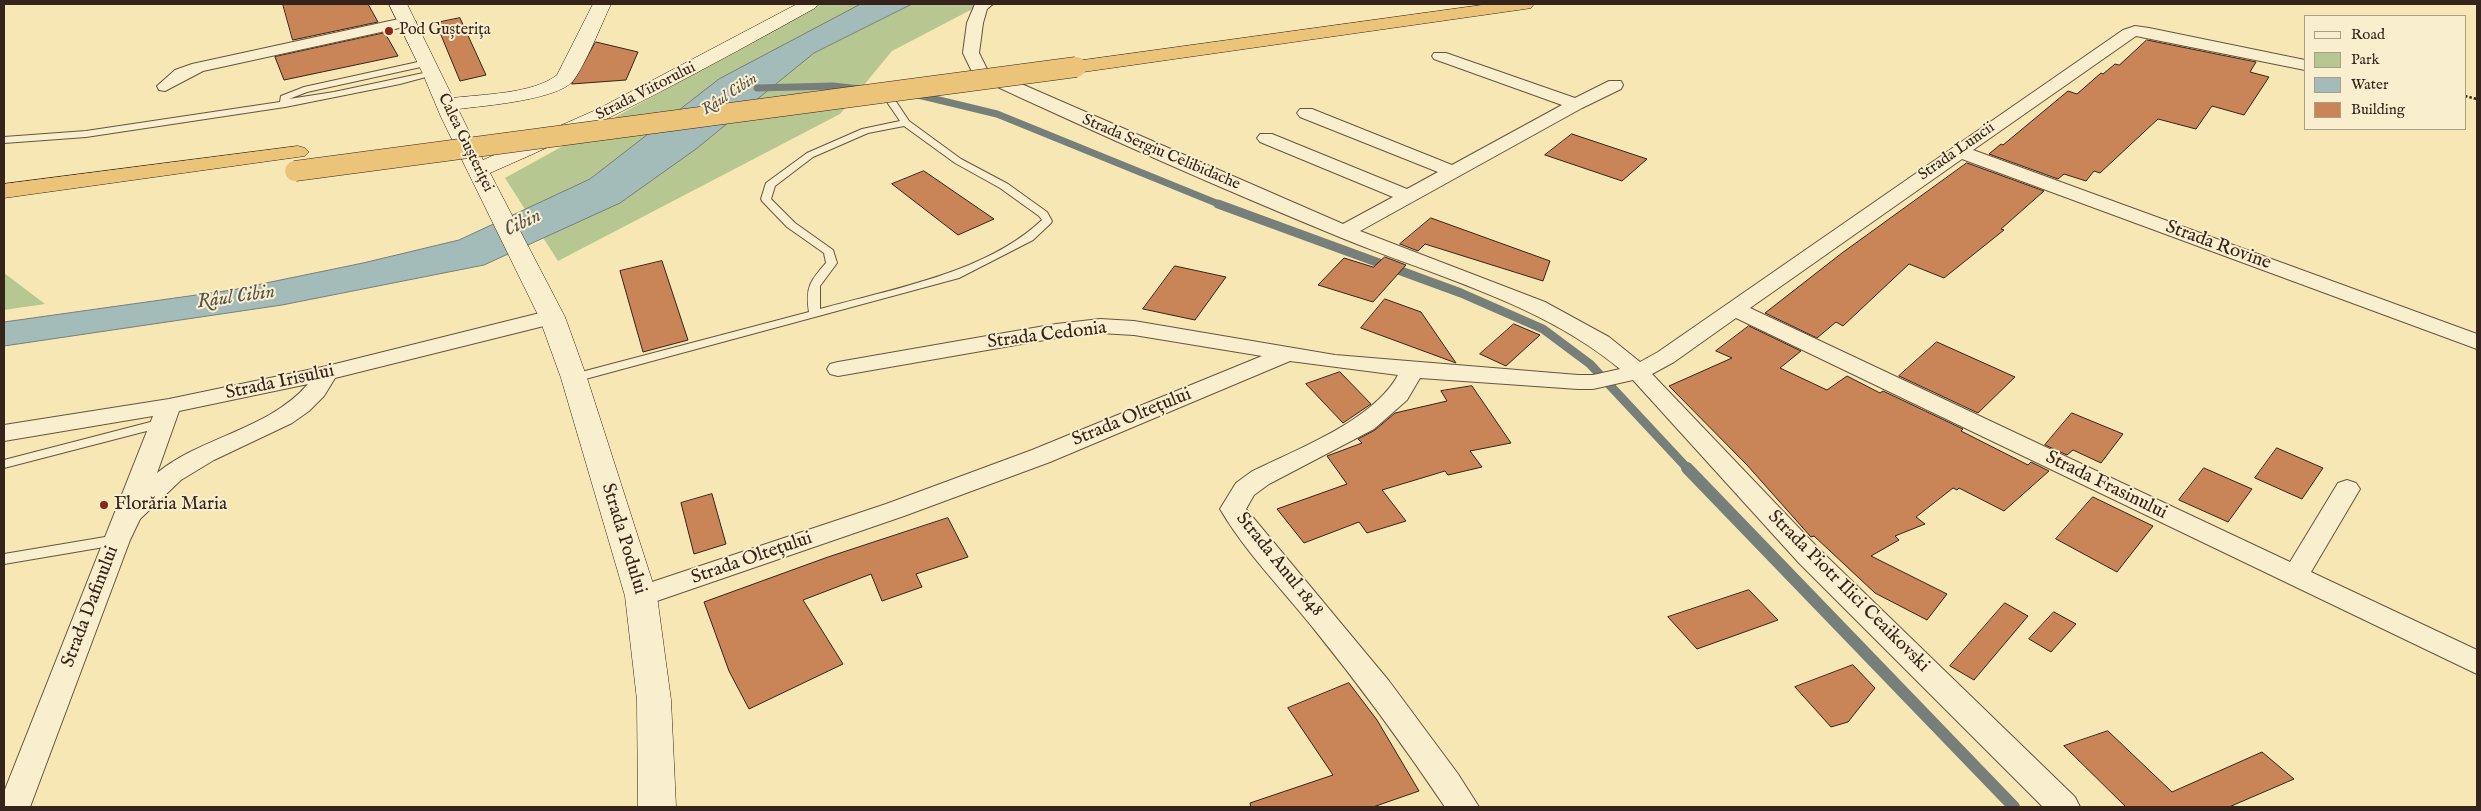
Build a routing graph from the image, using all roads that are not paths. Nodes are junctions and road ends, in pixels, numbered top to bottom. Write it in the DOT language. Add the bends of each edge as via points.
graph roads {
  1 [pos="398,4"];
  2 [pos="602,4"];
  3 [pos="809,4"];
  4 [pos="985,4"];
  5 [pos="1416,4"];
  6 [pos="1525,4"];
  7 [pos="408,22"];
  8 [pos="1440,56"];
  9 [pos="1073,59"];
  10 [pos="2304,65"];
  11 [pos="430,68"];
  12 [pos="1615,85"];
  13 [pos="165,86"];
  14 [pos="892,102"];
  15 [pos="1576,104"];
  16 [pos="446,105"];
  17 [pos="1306,113"];
  18 [pos="906,123"];
  19 [pos="1266,138"];
  20 [pos="4,140"];
  21 [pos="1958,151"];
  22 [pos="297,162"];
  23 [pos="1451,171"];
  24 [pos="480,176"];
  25 [pos="4,191"];
  26 [pos="1406,196"];
  27 [pos="4,210"];
  28 [pos="1344,232"];
  29 [pos="534,282"];
  30 [pos="1736,309"];
  31 [pos="815,314"];
  32 [pos="552,317"];
  33 [pos="2477,342"];
  34 [pos="1285,355"];
  35 [pos="838,369"];
  36 [pos="1412,370"];
  37 [pos="327,373"];
  38 [pos="1631,374"];
  39 [pos="574,378"];
  40 [pos="166,415"];
  41 [pos="4,433"];
  42 [pos="4,464"];
  43 [pos="2347,489"];
  44 [pos="122,530"];
  45 [pos="4,559"];
  46 [pos="2294,576"];
  47 [pos="642,596"];
  48 [pos="2477,664"];
  49 [pos="14,807"];
  50 [pos="657,807"];
  51 [pos="1463,807"];
  52 [pos="2064,807"];
  1 -- 7 [label="main road, Calea Gușteriței"];
  2 -- 16 [label="main road" via="557,86 538,92"];
  3 -- 24 [label="main road, Strada Viitorului" via="655,89"];
  4 -- 28 [label="street, Strada Sergiu Celibidache" via="980,6 974,23 971,54 980,72"];
  5 -- 9 [label="highway"];
  6 -- 9 [label="highway"];
  7 -- 11 [label="main road, Calea Gușteriței"];
  7 -- 13 [label="street" via="198,67"];
  8 -- 15 [label="street"];
  9 -- 22 [label="highway, bridge"];
  10 -- 21 [label="street, Strada Luncii" via="2135,31"];
  11 -- 16 [label="main road, Calea Gușteriței"];
  11 -- 20 [label="lane" via="373,88 285,104 87,134"];
  12 -- 15 [label="street"];
  14 -- 18 [label="lane"];
  15 -- 23 [label="street"];
  16 -- 24 [label="main road, Calea Gușteriței"];
  17 -- 23 [label="street"];
  18 -- 31 [label="lane" via="865,131 840,141 810,155 770,185 766,199 790,225 829,252 832,262 814,285"];
  18 -- 31 [label="lane" via="958,161 1004,186 1043,214 1047,221 1029,238 955,276"];
  19 -- 26 [label="street"];
  21 -- 30 [label="street, Strada Luncii"];
  21 -- 33 [label="street, Strada Rovine"];
  22 -- 25 [label="highway"];
  22 -- 27 [label="highway"];
  23 -- 26 [label="street"];
  24 -- 29 [label="main road, Calea Gușteriței"];
  26 -- 28 [label="street"];
  28 -- 38 [label="street, Strada Sergiu Celibidache" via="1537,306 1601,342"];
  29 -- 32 [label="main road, Strada Podului"];
  30 -- 38 [label="street, Strada Luncii" via="1666,357"];
  30 -- 46 [label="street, Strada Frasinului"];
  31 -- 39 [label="lane"];
  32 -- 37 [label="street, Strada Irisului"];
  32 -- 39 [label="main road, Strada Podului"];
  34 -- 35 [label="street, Strada Cedonia" via="1171,333 1100,326"];
  34 -- 36 [label="street, Strada Oltețului"];
  34 -- 47 [label="street, Strada Oltețului" via="1041,456 895,510"];
  36 -- 38 [label="street, Strada Oltețului" via="1578,382"];
  36 -- 51 [label="street, Strada Anul 1848" via="1399,395 1366,424 1260,478 1245,489 1233,509 1336,637"];
  37 -- 40 [label="street, Strada Irisului"];
  37 -- 44 [label="street" via="320,387 291,413 187,464 158,485"];
  38 -- 52 [label="street, Strada Piotr Ilici Ceaikovski" via="1809,556"];
  39 -- 47 [label="main road, Strada Podului"];
  40 -- 41 [label="street, Strada Irisului"];
  40 -- 42 [label="lane"];
  40 -- 44 [label="street, Strada Dafinului"];
  43 -- 46 [label="street"];
  44 -- 45 [label="lane"];
  44 -- 49 [label="street, Strada Dafinului"];
  46 -- 48 [label="street, Strada Frasinului"];
  47 -- 50 [label="main road, Strada Podului" via="654,700"];
}
